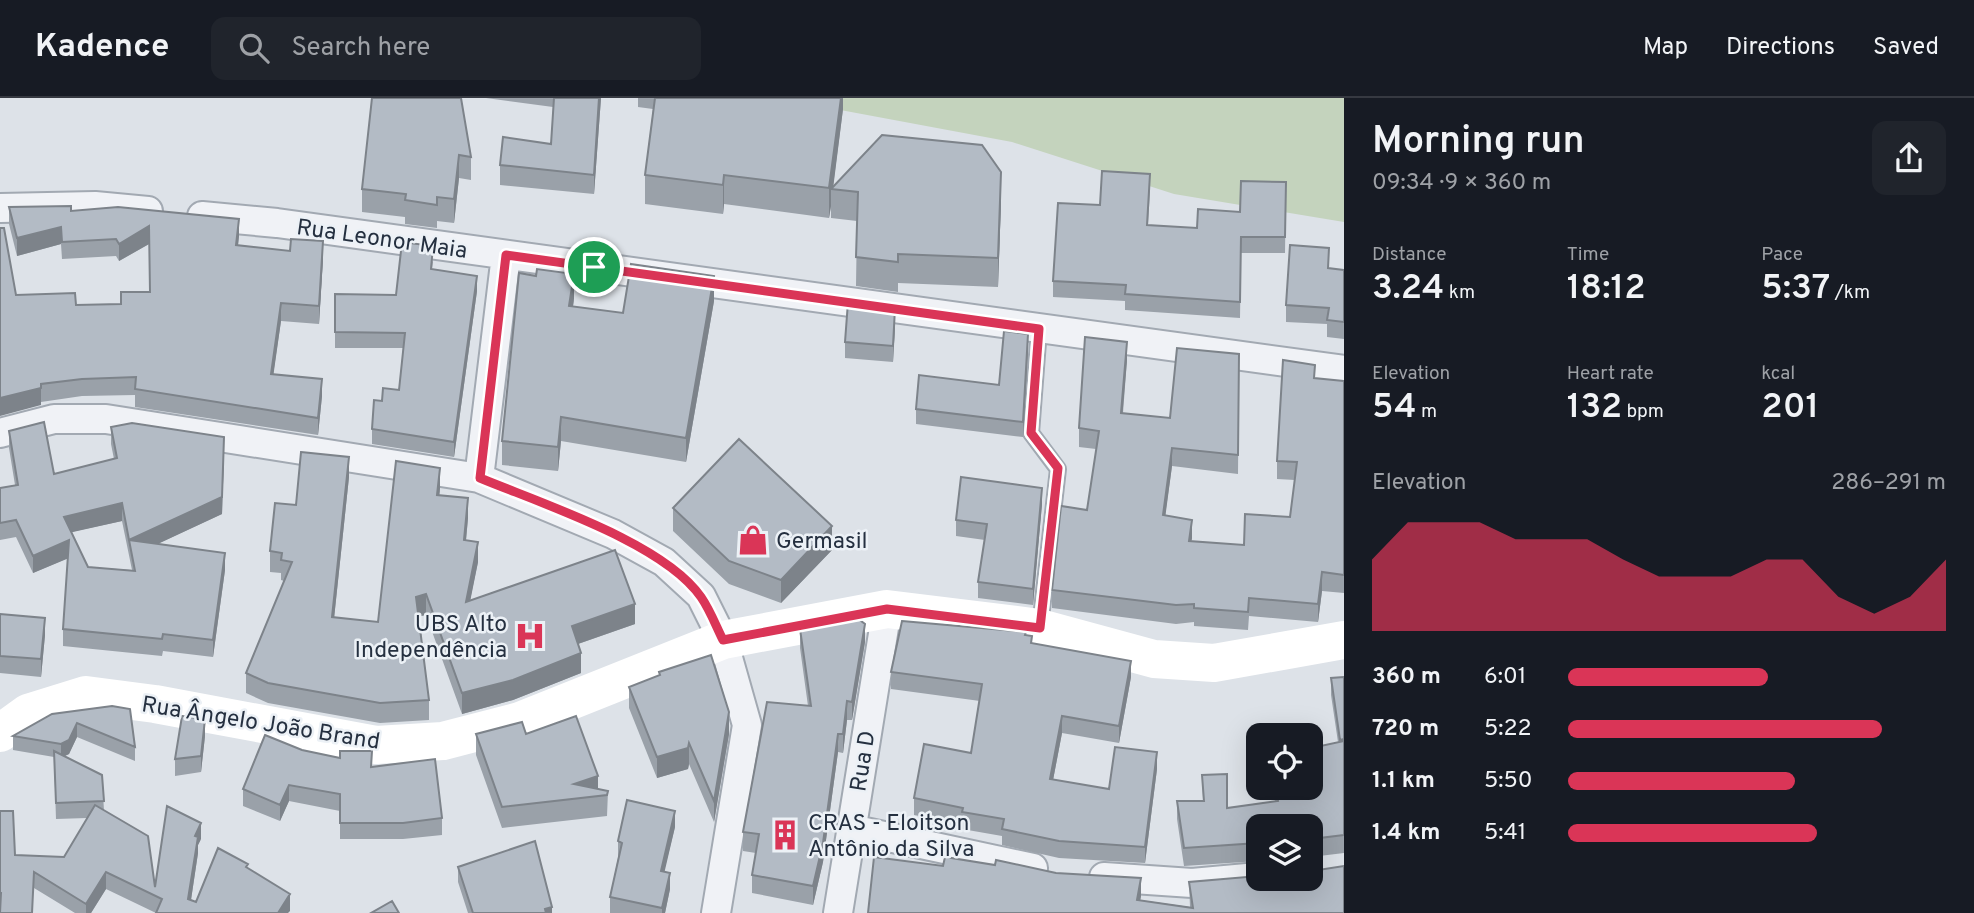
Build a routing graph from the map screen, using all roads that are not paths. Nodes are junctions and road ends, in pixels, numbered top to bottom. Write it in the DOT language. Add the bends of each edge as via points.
graph roads {
  1 [pos="0,208"];
  2 [pos="506,255"];
  3 [pos="1039,329"];
  4 [pos="1344,370"];
  5 [pos="0,433"];
  6 [pos="480,478"];
  7 [pos="887,609"];
  8 [pos="1040,628"];
  9 [pos="723,640"];
  10 [pos="1344,640"];
  11 [pos="0,733"];
  12 [pos="850,829"];
  13 [pos="1246,878"];
  14 [pos="716,913"];
  15 [pos="838,913"];
  1 -- 2 [label="street, Rua Leonor Maia" via="94,206 277,223"];
  2 -- 3 [label="street, Rua Leonor Maia"];
  2 -- 6 [label="street"];
  3 -- 4 [label="street, Rua Leonor Maia"];
  3 -- 8 [label="lane" via="1031,433 1058,468"];
  5 -- 6 [label="street" via="54,419 106,419"];
  6 -- 9 [label="street" via="613,534 664,562 701,596"];
  7 -- 8 [label="street, Rua Ângelo João Brand"];
  7 -- 9 [label="street, Rua Ângelo João Brand"];
  7 -- 12 [label="street, Rua D"];
  8 -- 10 [label="street, Rua Ângelo João Brand" via="1154,659 1214,663"];
  9 -- 11 [label="street, Rua Ângelo João Brand" via="520,721 443,741 376,745 86,695 28,713"];
  9 -- 14 [label="street" via="747,725"];
  12 -- 13 [label="street" via="1070,874 1192,883"];
  12 -- 15 [label="street, Rua D"];
}
